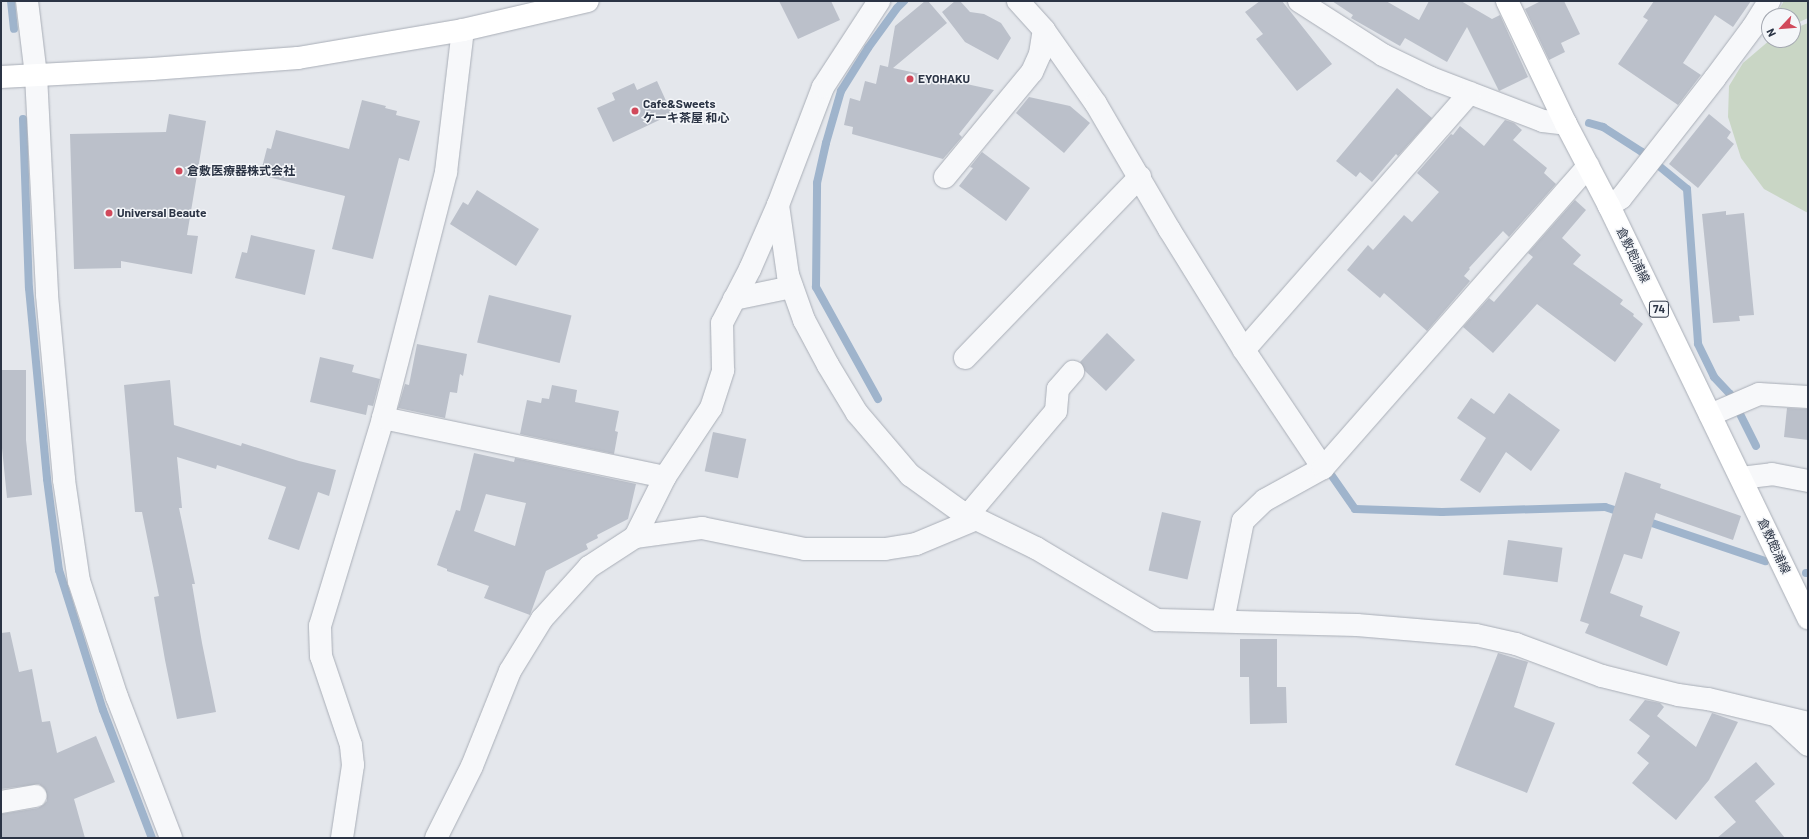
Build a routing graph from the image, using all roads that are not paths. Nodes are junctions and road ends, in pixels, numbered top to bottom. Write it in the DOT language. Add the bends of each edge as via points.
graph roads {
  1 [pos="28,1"];
  2 [pos="588,1"];
  3 [pos="879,1"];
  4 [pos="1018,1"];
  5 [pos="1300,1"];
  6 [pos="1507,1"];
  7 [pos="1769,1"];
  8 [pos="463,30"];
  9 [pos="1044,30"];
  10 [pos="36,75"];
  11 [pos="1,77"];
  12 [pos="1470,93"];
  13 [pos="1566,124"];
  14 [pos="1588,166"];
  15 [pos="944,177"];
  16 [pos="1140,177"];
  17 [pos="778,206"];
  18 [pos="1609,206"];
  19 [pos="792,287"];
  20 [pos="734,299"];
  21 [pos="1244,350"];
  22 [pos="965,358"];
  23 [pos="1073,372"];
  24 [pos="1808,397"];
  25 [pos="1726,408"];
  26 [pos="383,418"];
  27 [pos="1323,468"];
  28 [pos="665,477"];
  29 [pos="1741,478"];
  30 [pos="1808,481"];
  31 [pos="972,517"];
  32 [pos="635,537"];
  33 [pos="1808,618"];
  34 [pos="1223,621"];
  35 [pos="1779,718"];
  36 [pos="1808,724"];
  37 [pos="1808,745"];
  38 [pos="35,796"];
  39 [pos="1,802"];
  40 [pos="171,838"];
  41 [pos="342,838"];
  42 [pos="436,838"];
  1 -- 10 [label="street"];
  2 -- 8 [label="main road"];
  3 -- 17 [label="street" via="823,86"];
  4 -- 9 [label="street"];
  5 -- 12 [label="street" via="1383,55"];
  6 -- 13 [label="main road, 倉敷飽浦線 / 74"];
  7 -- 18 [label="street" via="1753,27 1651,160 1621,198"];
  8 -- 10 [label="main road" via="298,58"];
  8 -- 26 [label="street" via="446,172"];
  9 -- 15 [label="street" via="1040,54 1032,72"];
  9 -- 16 [label="street" via="1096,104"];
  10 -- 11 [label="main road"];
  10 -- 40 [label="street" via="47,295 64,480 79,581 117,697"];
  12 -- 13 [label="street" via="1543,121"];
  12 -- 21 [label="street"];
  13 -- 14 [label="main road, 倉敷飽浦線 / 74"];
  14 -- 18 [label="main road, 倉敷飽浦線 / 74"];
  14 -- 27 [label="street"];
  16 -- 21 [label="street"];
  16 -- 22 [label="street"];
  17 -- 19 [label="street"];
  17 -- 20 [label="street"];
  18 -- 25 [label="main road, 倉敷飽浦線 / 74"];
  19 -- 20 [label="street"];
  19 -- 31 [label="street" via="804,320 857,413 910,475"];
  20 -- 28 [label="street" via="722,323 723,370 712,408"];
  21 -- 27 [label="street"];
  23 -- 31 [label="street" via="1058,389 1056,411"];
  24 -- 25 [label="street" via="1759,394"];
  25 -- 29 [label="main road, 倉敷飽浦線 / 74"];
  26 -- 28 [label="street"];
  26 -- 41 [label="street" via="320,626 320,656 351,745 353,765"];
  27 -- 34 [label="street" via="1265,500 1243,521"];
  28 -- 32 [label="street"];
  29 -- 30 [label="street" via="1772,474"];
  29 -- 33 [label="main road, 倉敷飽浦線 / 74"];
  31 -- 32 [label="street" via="916,544 885,549 805,549 702,528"];
  31 -- 34 [label="street" via="1036,548 1157,620"];
  32 -- 42 [label="street" via="589,567 542,619 510,671 472,766"];
  34 -- 35 [label="street" via="1357,625 1476,635 1516,644 1602,676 1678,695 1708,699"];
  35 -- 36 [label="street"];
  35 -- 37 [label="street"];
  38 -- 39 [label="street"];
}
